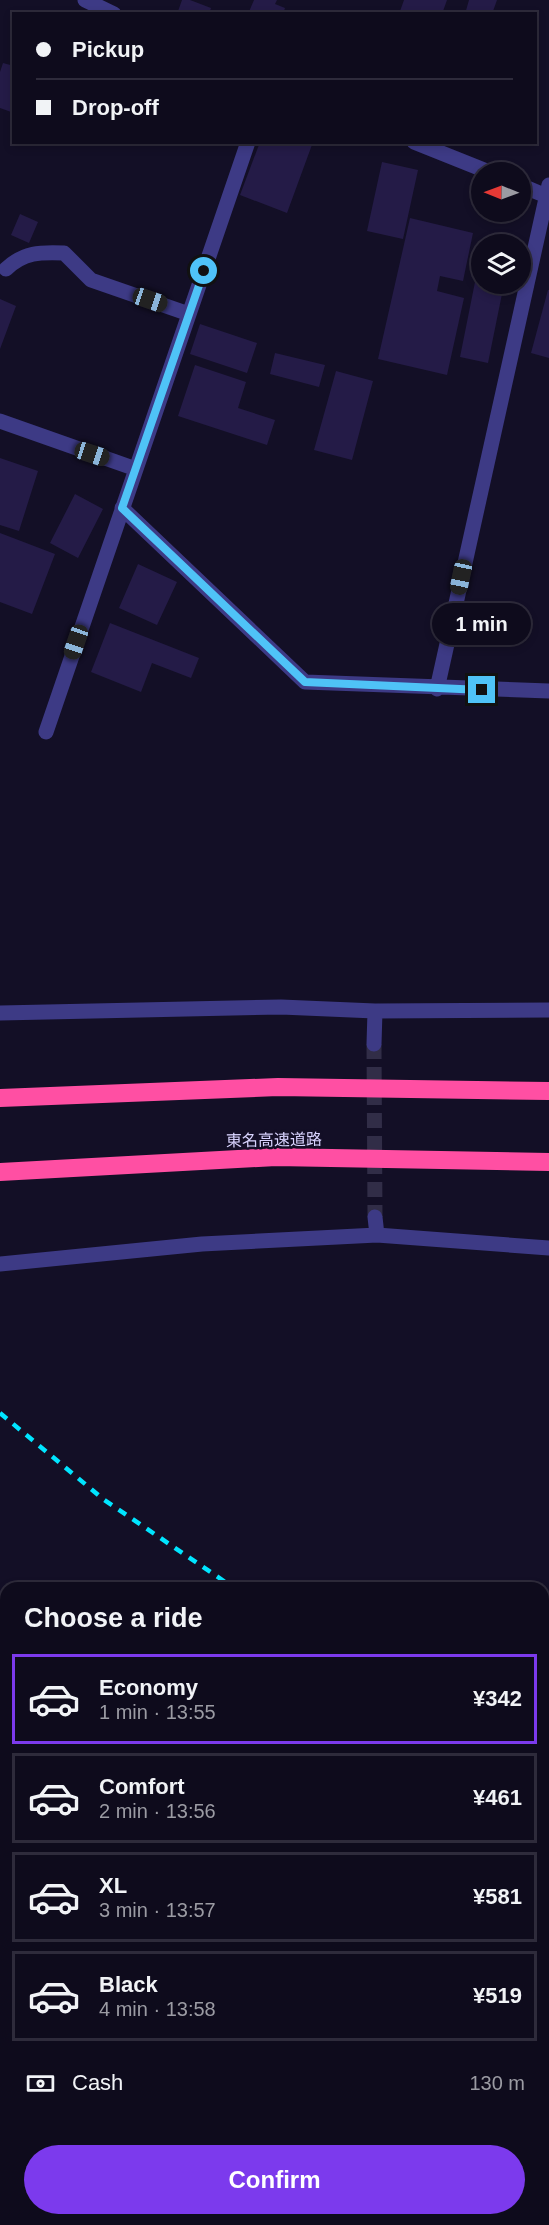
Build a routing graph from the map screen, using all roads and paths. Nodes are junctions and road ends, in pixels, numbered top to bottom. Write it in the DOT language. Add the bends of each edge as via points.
graph roads {
  1 [pos="85,0"];
  2 [pos="110,12"];
  3 [pos="247,144"];
  4 [pos="419,144"];
  5 [pos="471,165"];
  6 [pos="531,188"];
  7 [pos="548,192"];
  8 [pos="6,269"];
  9 [pos="189,314"];
  10 [pos="0,421"];
  11 [pos="136,469"];
  12 [pos="122,508"];
  13 [pos="436,689"];
  14 [pos="549,691"];
  15 [pos="45,732"];
  16 [pos="549,1010"];
  17 [pos="375,1011"];
  18 [pos="0,1013"];
  19 [pos="374,1044"];
  20 [pos="549,1091"];
  21 [pos="0,1098"];
  22 [pos="549,1162"];
  23 [pos="0,1172"];
  24 [pos="375,1217"];
  25 [pos="377,1235"];
  26 [pos="549,1248"];
  27 [pos="0,1264"];
  1 -- 2 [label="street"];
  3 -- 9 [label="street"];
  4 -- 5 [label="street"];
  6 -- 7 [label="street"];
  7 -- 13 [label="street"];
  8 -- 9 [label="street" via="18,258 64,253 91,280"];
  9 -- 11 [label="street"];
  10 -- 11 [label="street"];
  11 -- 12 [label="street"];
  12 -- 13 [label="street" via="305,682"];
  12 -- 15 [label="street"];
  13 -- 14 [label="street"];
  16 -- 17 [label="street"];
  17 -- 18 [label="street" via="281,1007"];
  17 -- 19 [label="street"];
  20 -- 21 [label="highway" via="278,1087"];
  22 -- 23 [label="highway, 東名高速道路" via="276,1157"];
  24 -- 25 [label="street"];
  25 -- 26 [label="street"];
  25 -- 27 [label="street" via="202,1244"];
}
